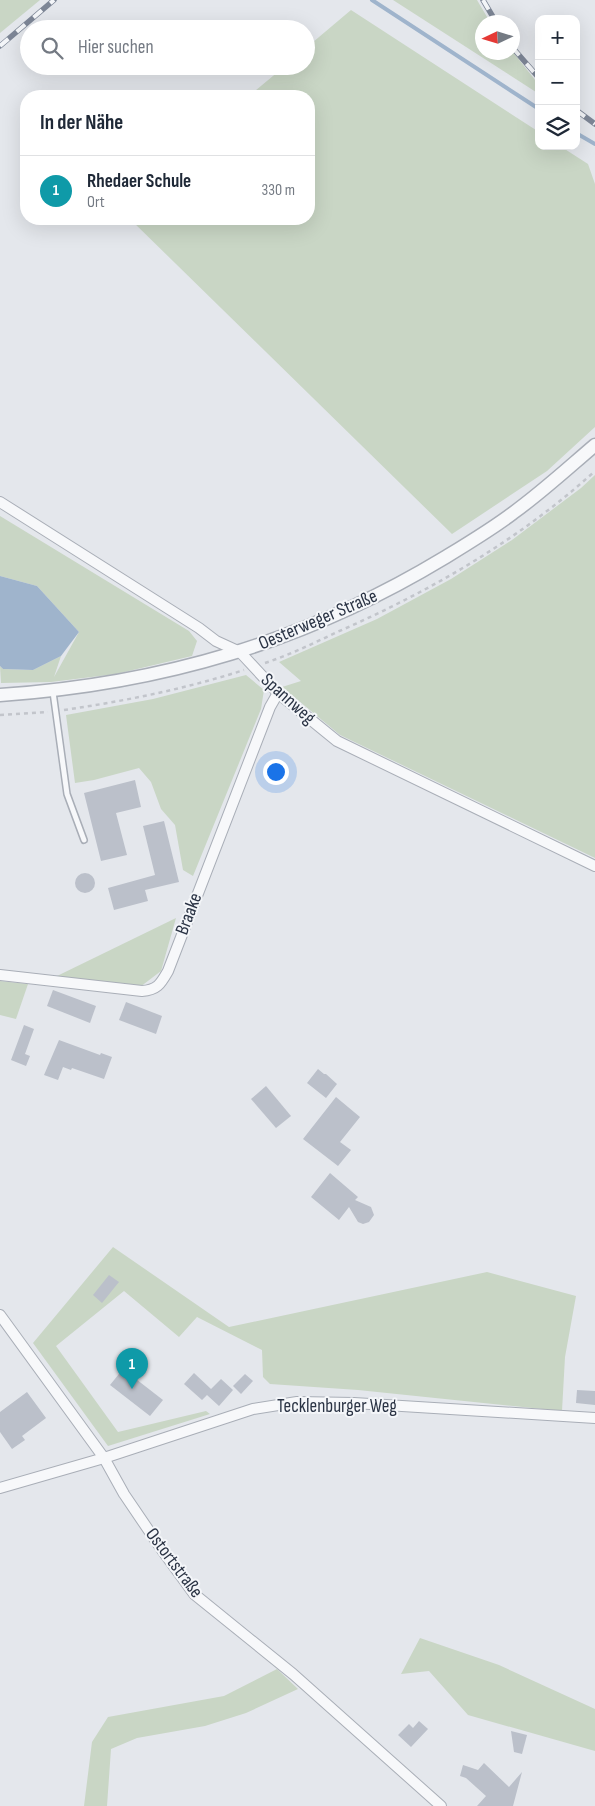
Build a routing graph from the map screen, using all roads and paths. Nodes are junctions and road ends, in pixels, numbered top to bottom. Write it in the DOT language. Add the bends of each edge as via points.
graph roads {
  1 [pos="595,445"];
  2 [pos="0,502"];
  3 [pos="240,652"];
  4 [pos="53,692"];
  5 [pos="278,693"];
  6 [pos="0,695"];
  7 [pos="84,840"];
  8 [pos="595,866"];
  9 [pos="0,975"];
  10 [pos="0,1315"];
  11 [pos="595,1418"];
  12 [pos="104,1458"];
  13 [pos="0,1488"];
  14 [pos="441,1806"];
  1 -- 3 [label="street, Oesterweger Straße" via="512,514 422,571 354,607"];
  2 -- 3 [label="street, Spannweg" via="216,641"];
  3 -- 4 [label="street, Oesterweger Straße" via="150,676"];
  3 -- 5 [label="street, Spannweg"];
  4 -- 6 [label="street, Oesterweger Straße"];
  4 -- 7 [label="lane" via="67,794"];
  5 -- 8 [label="street, Spannweg" via="338,741"];
  5 -- 9 [label="street, Braake" via="160,984 151,991 142,991"];
  10 -- 12 [label="street, Ostortstraße"];
  11 -- 12 [label="street, Tecklenburger Weg" via="297,1402 253,1409"];
  12 -- 13 [label="street, Tecklenburger Weg"];
  12 -- 14 [label="street, Ostortstraße" via="124,1494 194,1594 293,1674"];
}
